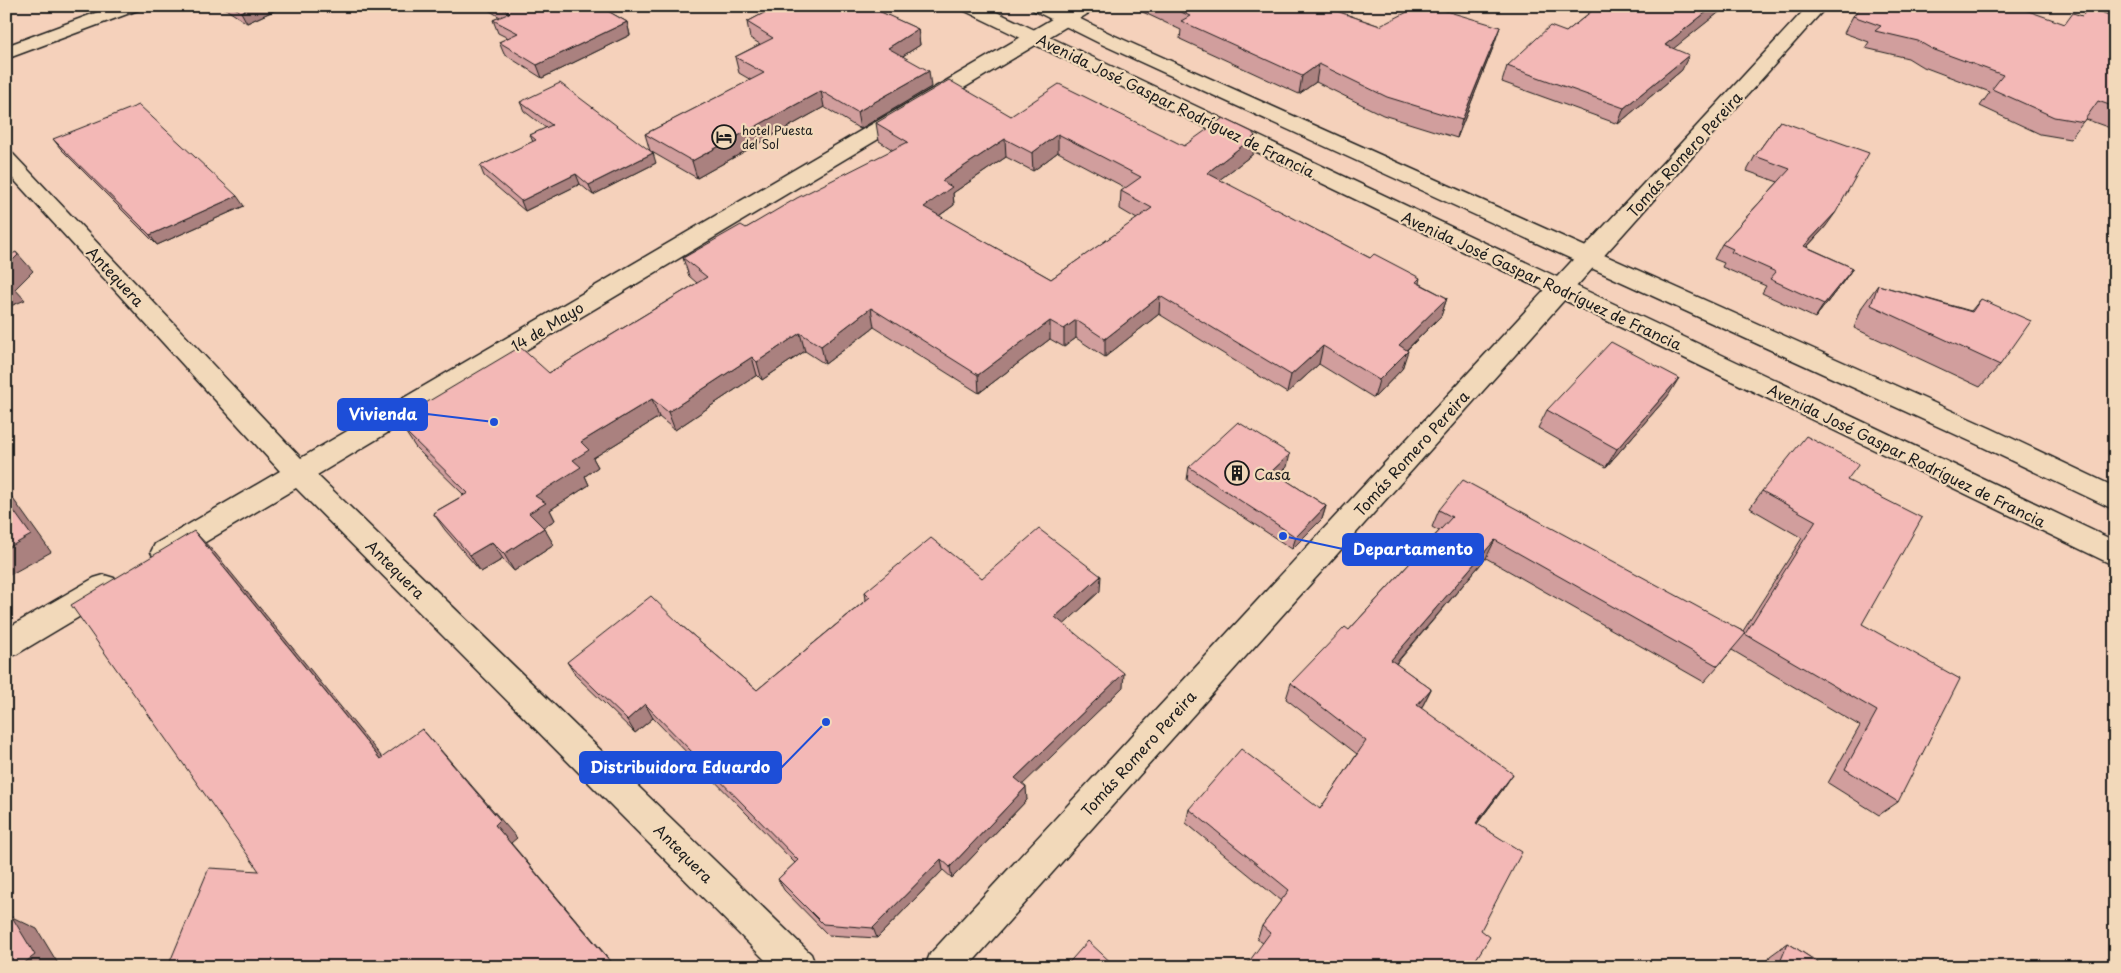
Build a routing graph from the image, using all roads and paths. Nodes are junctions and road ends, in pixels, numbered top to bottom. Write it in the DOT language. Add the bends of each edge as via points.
graph roads {
  1 [pos="132,6"];
  2 [pos="969,6"];
  3 [pos="1039,6"];
  4 [pos="1088,6"];
  5 [pos="1818,6"];
  6 [pos="2100,6"];
  7 [pos="2115,11"];
  8 [pos="1066,19"];
  9 [pos="1036,37"];
  10 [pos="6,53"];
  11 [pos="6,158"];
  12 [pos="1590,256"];
  13 [pos="1560,289"];
  14 [pos="298,473"];
  15 [pos="2115,499"];
  16 [pos="2115,554"];
  17 [pos="6,645"];
  18 [pos="798,967"];
  19 [pos="943,967"];
  1 -- 10 [label="street"];
  2 -- 9 [label="street, Avenida José Gaspar Rodríguez de Francia"];
  3 -- 8 [label="street, Avenida José Gaspar Rodríguez de Francia"];
  4 -- 8 [label="street, 14 de Mayo"];
  5 -- 12 [label="street, Tomás Romero Pereira"];
  6 -- 7 [label="street"];
  8 -- 9 [label="street, 14 de Mayo"];
  8 -- 12 [label="street, Avenida José Gaspar Rodríguez de Francia"];
  9 -- 13 [label="street, Avenida José Gaspar Rodríguez de Francia"];
  9 -- 14 [label="street, 14 de Mayo"];
  11 -- 14 [label="street, Antequera"];
  12 -- 13 [label="street, Tomás Romero Pereira"];
  12 -- 15 [label="street, Avenida José Gaspar Rodríguez de Francia"];
  13 -- 16 [label="street, Avenida José Gaspar Rodríguez de Francia"];
  13 -- 19 [label="street, Tomás Romero Pereira"];
  14 -- 17 [label="street, 14 de Mayo"];
  14 -- 18 [label="street, Antequera"];
}
